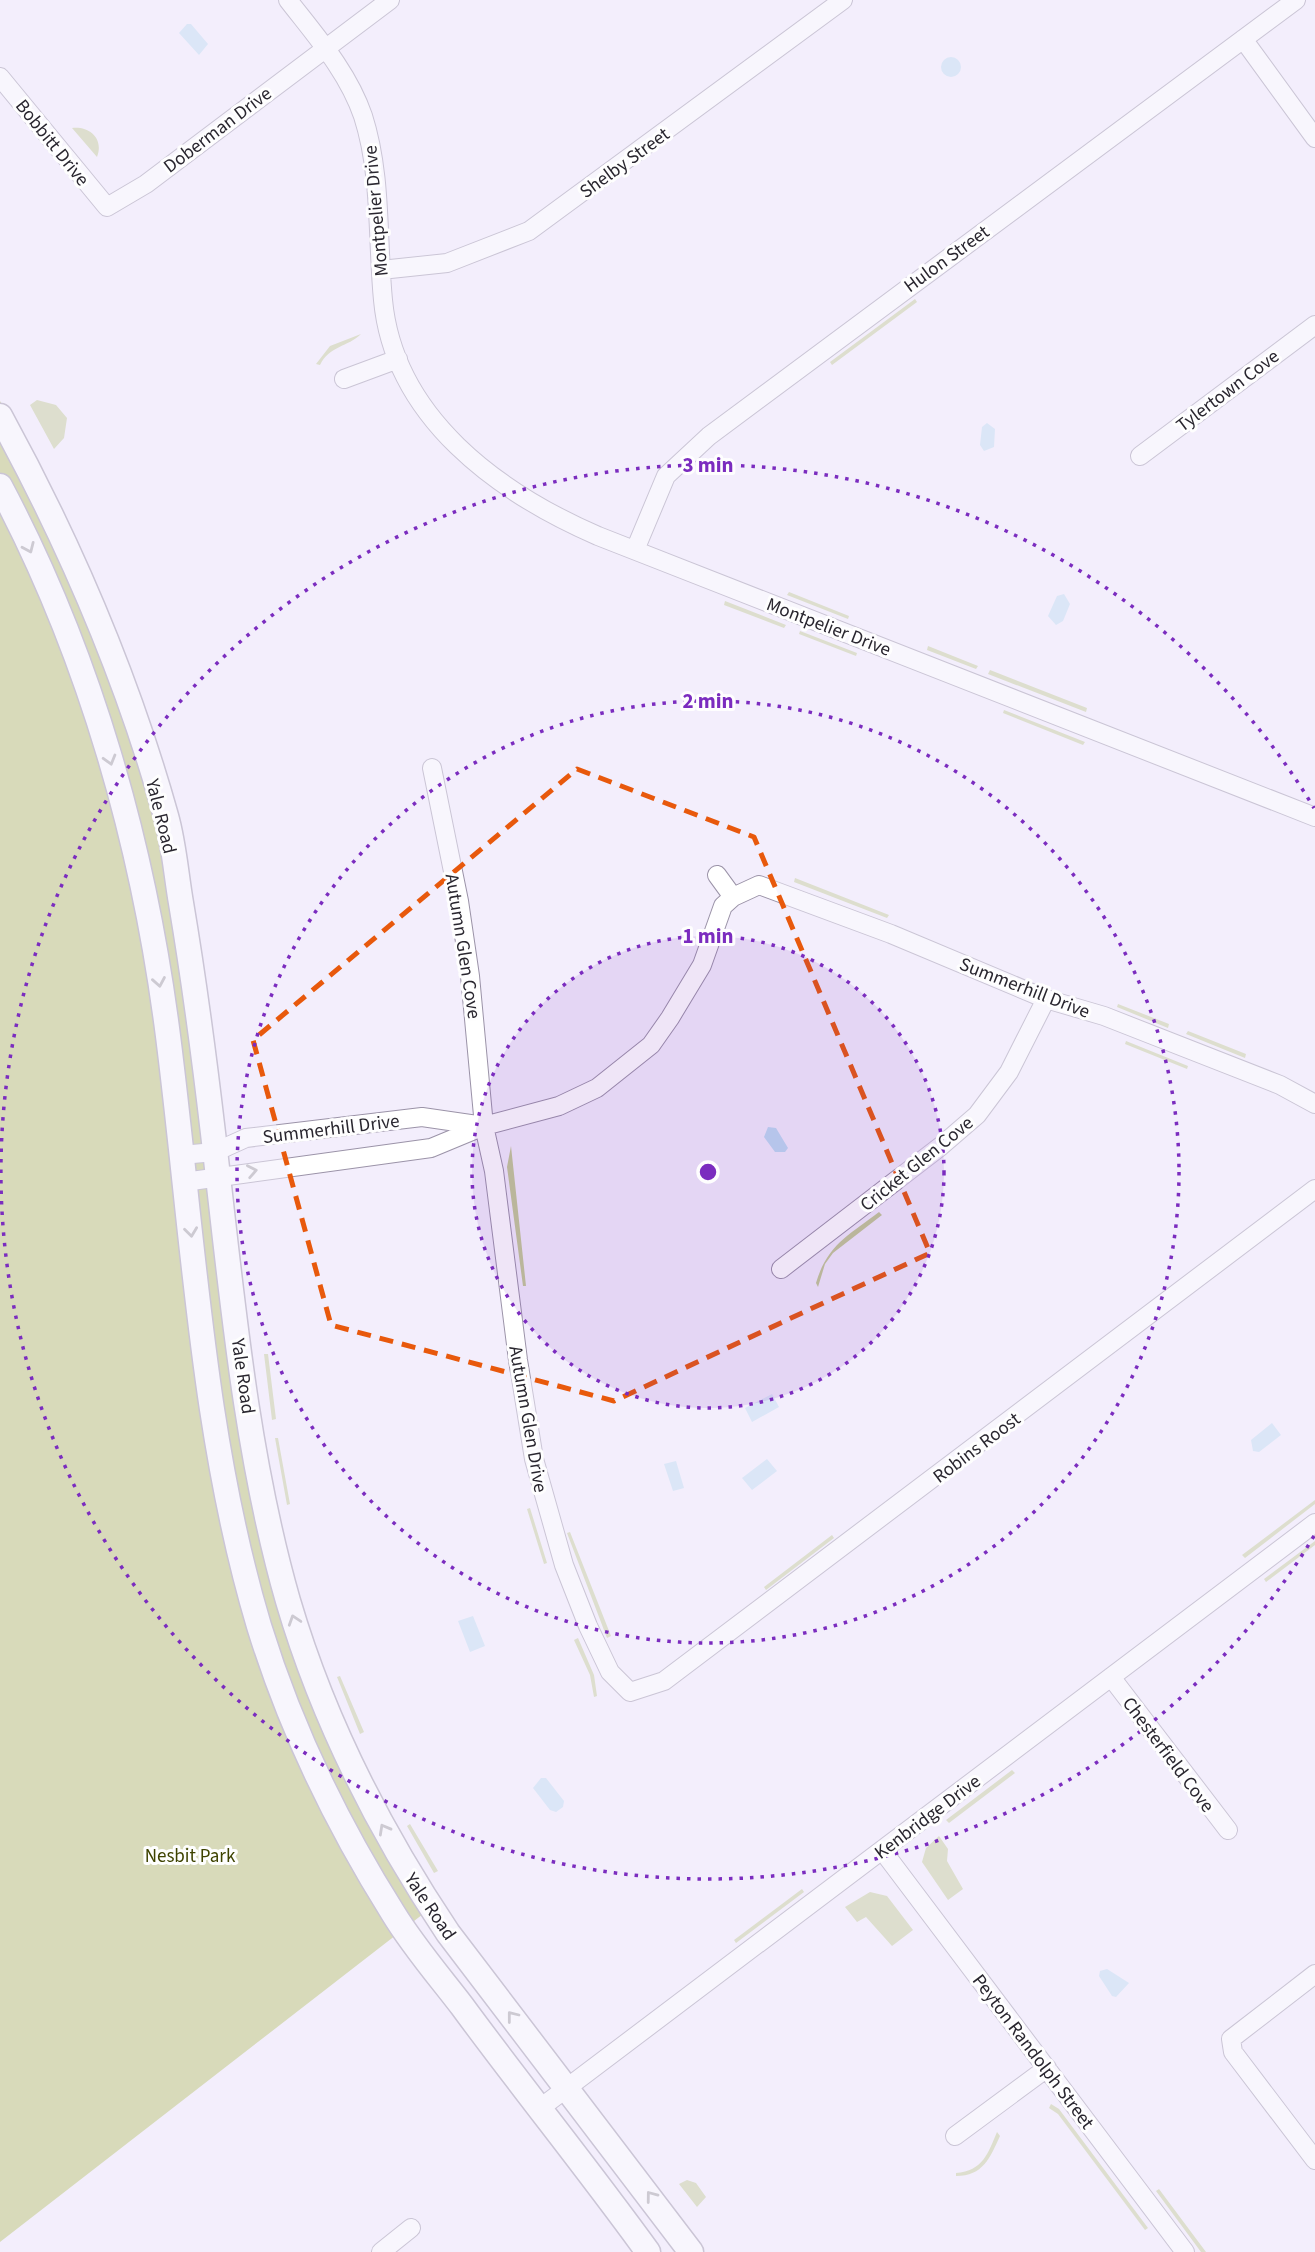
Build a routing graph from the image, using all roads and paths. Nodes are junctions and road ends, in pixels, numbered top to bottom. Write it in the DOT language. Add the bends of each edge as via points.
graph roads {
  1 [pos="288,0"];
  2 [pos="390,0"];
  3 [pos="843,0"];
  4 [pos="1296,0"];
  5 [pos="1243,39"];
  6 [pos="325,48"];
  7 [pos="0,77"];
  8 [pos="1315,138"];
  9 [pos="107,207"];
  10 [pos="381,270"];
  11 [pos="1315,325"];
  12 [pos="398,359"];
  13 [pos="344,379"];
  14 [pos="0,416"];
  15 [pos="1140,456"];
  16 [pos="0,486"];
  17 [pos="635,550"];
  18 [pos="432,768"];
  19 [pos="1315,817"];
  20 [pos="717,875"];
  21 [pos="733,897"];
  22 [pos="1046,999"];
  23 [pos="1315,1104"];
  24 [pos="484,1126"];
  25 [pos="215,1152"];
  26 [pos="181,1155"];
  27 [pos="218,1179"];
  28 [pos="184,1182"];
  29 [pos="1315,1189"];
  30 [pos="781,1269"];
  31 [pos="1315,1523"];
  32 [pos="1111,1677"];
  33 [pos="630,1692"];
  34 [pos="1228,1830"];
  35 [pos="882,1850"];
  36 [pos="1315,1974"];
  37 [pos="1047,2068"];
  38 [pos="566,2087"];
  39 [pos="539,2109"];
  40 [pos="955,2136"];
  41 [pos="1315,2160"];
  42 [pos="411,2228"];
  43 [pos="381,2252"];
  44 [pos="648,2252"];
  45 [pos="691,2252"];
  46 [pos="1185,2252"];
  1 -- 6 [label="street, Montpelier Drive"];
  2 -- 6 [label="street, Doberman Drive"];
  3 -- 10 [label="street, Shelby Street" via="529,230 447,263"];
  4 -- 5 [label="street, Hulon Street"];
  5 -- 8 [label="street"];
  5 -- 17 [label="street, Hulon Street" via="699,444 666,476"];
  6 -- 9 [label="street, Doberman Drive" via="146,184"];
  6 -- 10 [label="street, Montpelier Drive" via="352,88 369,139"];
  7 -- 9 [label="street, Bobbitt Drive"];
  10 -- 12 [label="street, Montpelier Drive" via="386,321"];
  11 -- 15 [label="street, Tylertown Cove"];
  12 -- 13 [label="street"];
  12 -- 17 [label="street, Montpelier Drive" via="422,406 454,447 546,513"];
  14 -- 25 [label="main road, Yale Road" via="40,489 94,610 167,818 198,1003"];
  16 -- 26 [label="main road, Yale Road, one-way" via="75,659 128,824 168,1032"];
  17 -- 19 [label="street, Montpelier Drive"];
  18 -- 24 [label="street, Autumn Glen Cove" via="470,976"];
  20 -- 21 [label="street"];
  21 -- 22 [label="street, Summerhill Drive" via="759,885 781,891"];
  21 -- 24 [label="street, Summerhill Drive" via="723,906 691,989 651,1045 585,1094 559,1106"];
  22 -- 23 [label="street, Summerhill Drive" via="1115,1020 1280,1085"];
  22 -- 30 [label="street, Cricket Glen Cove" via="1009,1072 977,1115"];
  24 -- 25 [label="street, Summerhill Drive" via="422,1117 246,1138"];
  27 -- 24 [label="street, Summerhill Drive, one-way" via="431,1148"];
  24 -- 33 [label="street, Autumn Glen Drive" via="543,1496 588,1626 610,1672"];
  25 -- 26 [label="street, Summerhill Drive"];
  25 -- 27 [label="main road, Yale Road"];
  26 -- 28 [label="main road, Yale Road"];
  27 -- 28 [label="street, Summerhill Drive"];
  38 -- 27 [label="main road, Yale Road, one-way" via="420,1892 369,1803 315,1681 288,1600 257,1469"];
  28 -- 39 [label="main road, Yale Road, one-way" via="219,1447 248,1588 292,1718 336,1813 396,1918"];
  29 -- 33 [label="street, Robins Roost" via="664,1681"];
  31 -- 32 [label="street, Kenbridge Drive"];
  32 -- 34 [label="street, Chesterfield Cove"];
  32 -- 35 [label="street, Kenbridge Drive"];
  35 -- 37 [label="street, Peyton Randolph Street"];
  35 -- 38 [label="street, Kenbridge Drive"];
  36 -- 41 [label="street" via="1231,2039 1233,2052"];
  37 -- 40 [label="street"];
  37 -- 46 [label="street, Peyton Randolph Street"];
  38 -- 39 [label="street, Kenbridge Drive"];
  45 -- 38 [label="main road, Yale Road, one-way"];
  39 -- 44 [label="main road, Yale Road"];
  42 -- 43 [label="street"];
}
